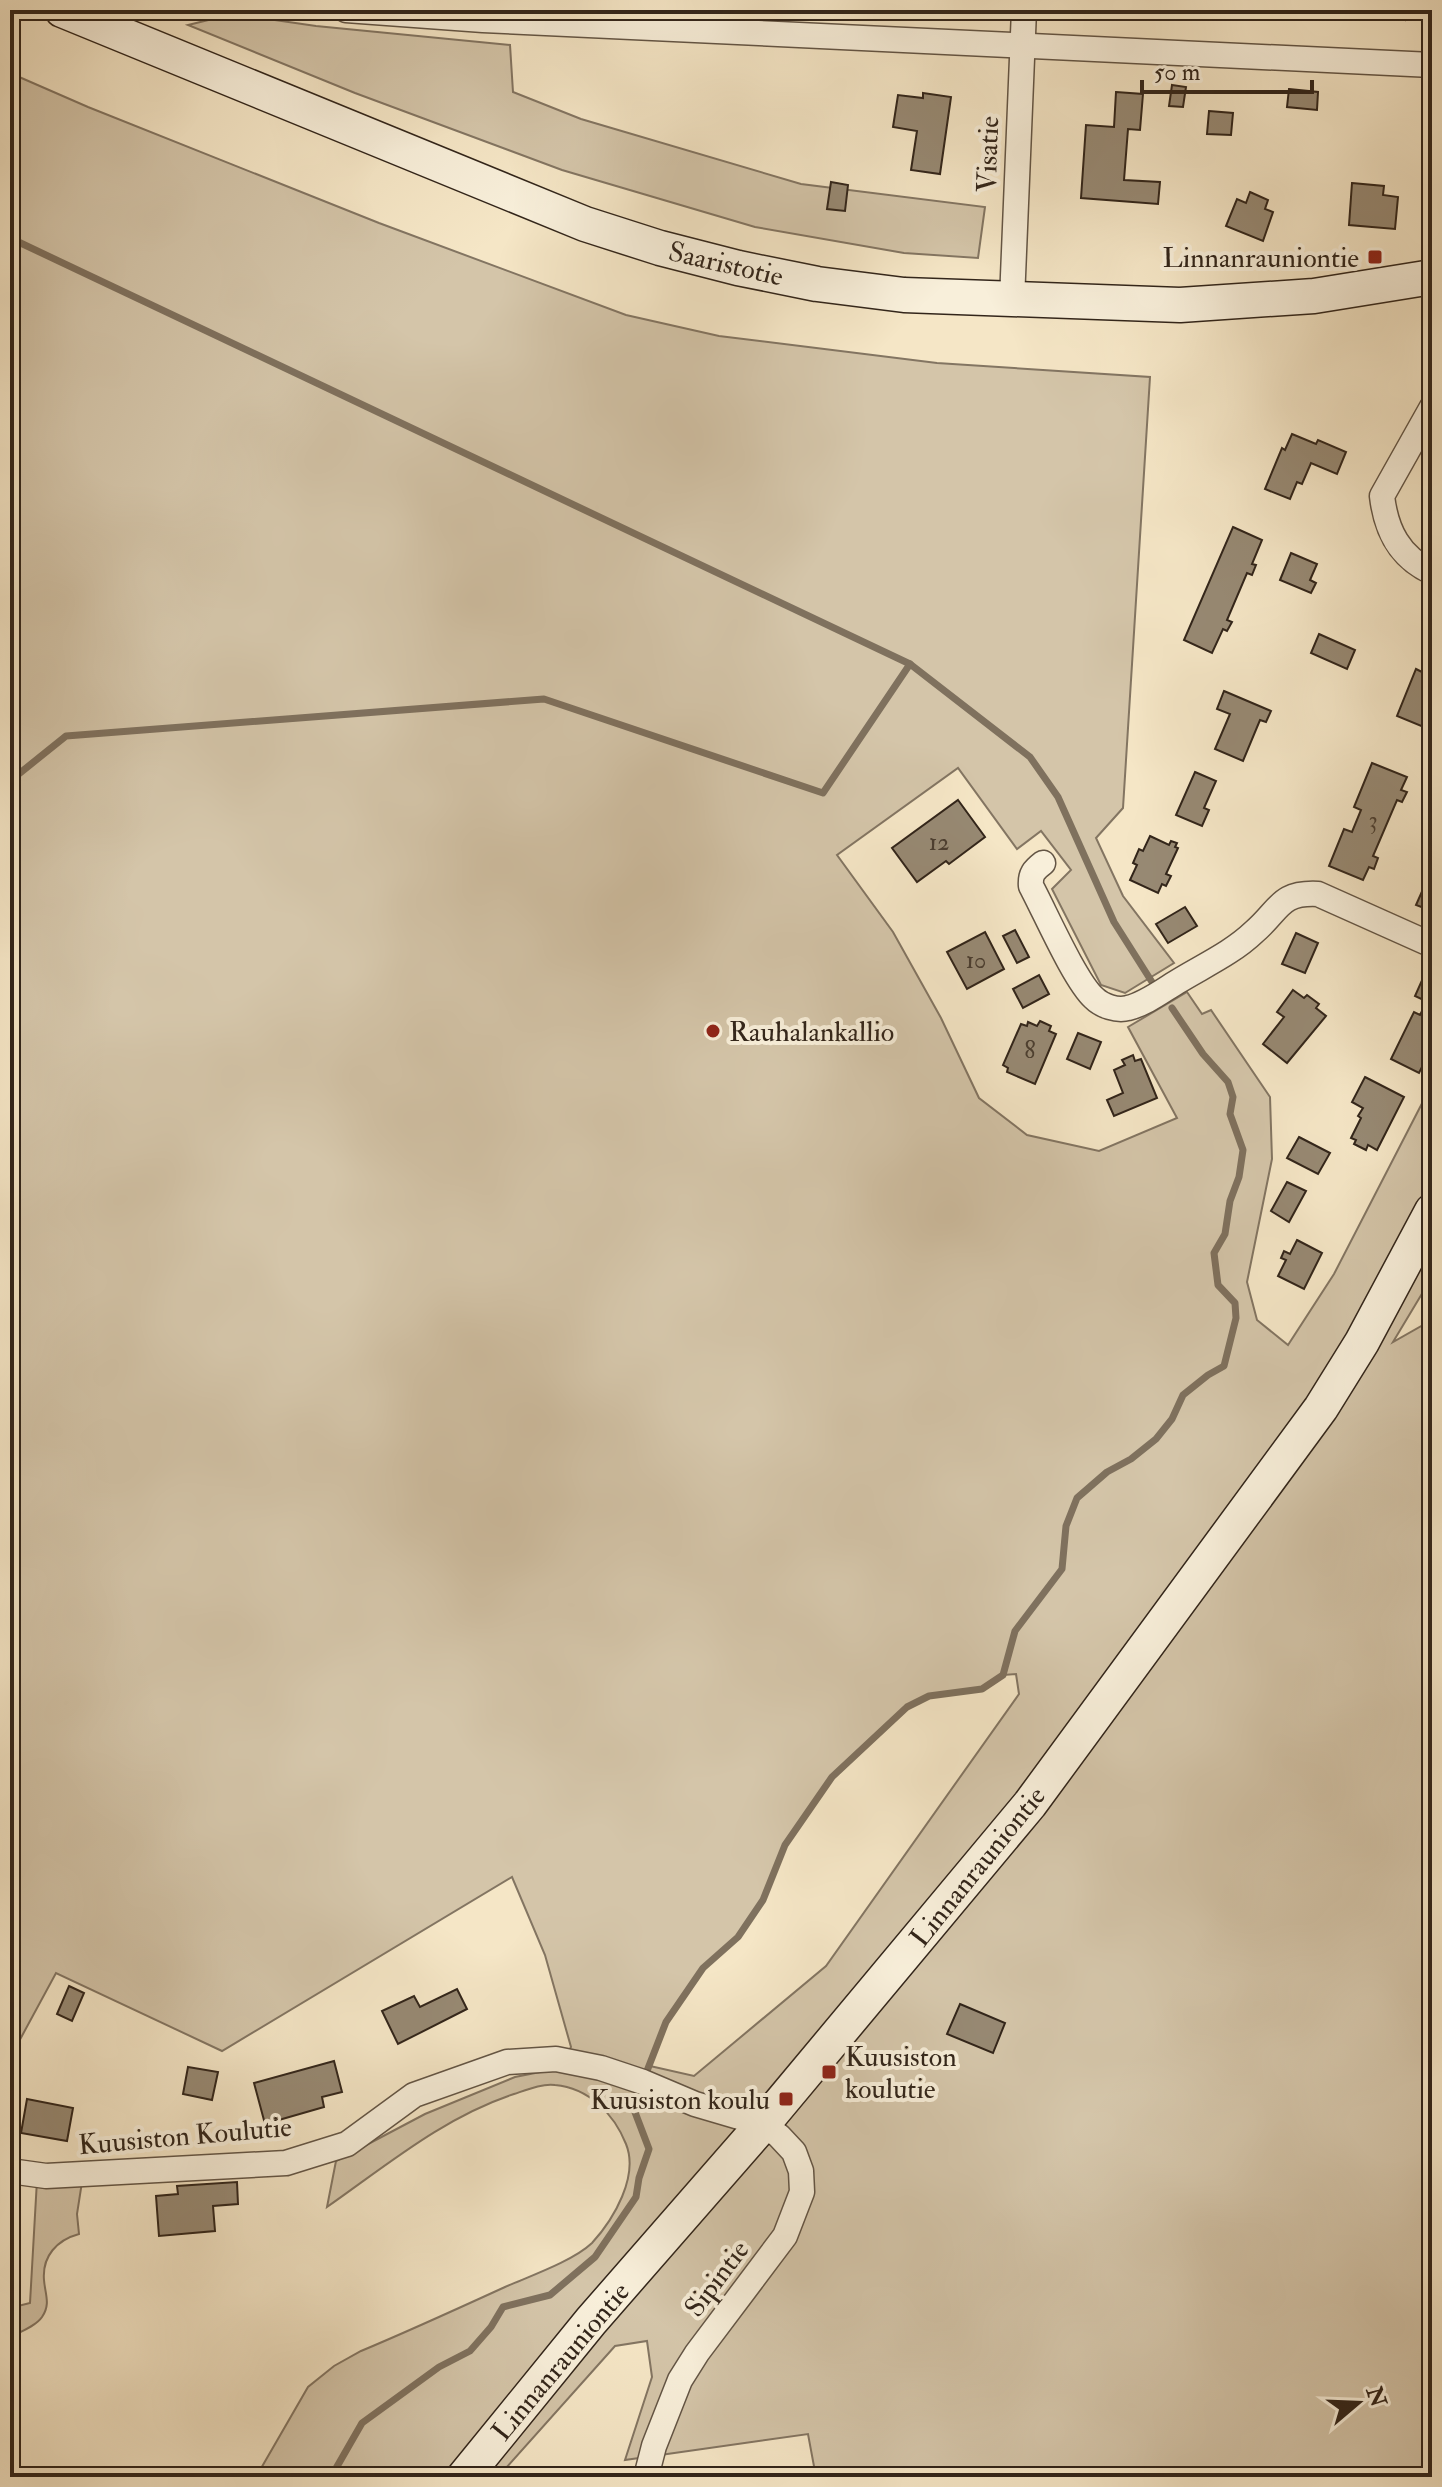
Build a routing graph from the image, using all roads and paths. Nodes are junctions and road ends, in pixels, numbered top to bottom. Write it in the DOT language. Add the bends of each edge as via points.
graph roads {
  1 [pos="62,10"];
  2 [pos="346,10"];
  3 [pos="1024,10"];
  4 [pos="542,16"];
  5 [pos="1022,47"];
  6 [pos="1432,65"];
  7 [pos="1432,277"];
  8 [pos="1012,300"];
  9 [pos="1432,407"];
  10 [pos="1432,572"];
  11 [pos="1043,863"];
  12 [pos="1432,945"];
  13 [pos="1432,1211"];
  14 [pos="763,2124"];
  15 [pos="10,2171"];
  16 [pos="464,2477"];
  17 [pos="646,2477"];
  1 -- 8 [label="street, Saaristotie" via="585,224 660,248 817,284"];
  2 -- 4 [label="street"];
  3 -- 5 [label="street, Visatie"];
  4 -- 5 [label="street"];
  5 -- 6 [label="street"];
  5 -- 8 [label="street, Visatie"];
  7 -- 8 [label="street, Saaristotie" via="1314,296 1180,305"];
  9 -- 10 [label="street" via="1382,496 1389,530 1401,551"];
  11 -- 12 [label="street" via="1034,870 1031,886 1083,984 1110,1007 1127,1009 1144,1002 1236,947 1286,897 1302,893 1318,894"];
  13 -- 14 [label="street, Linnanrauniontie" via="1321,1408 1030,1804"];
  14 -- 15 [label="street, Kuusiston Koulutie" via="601,2068 556,2059 519,2061 414,2095 347,2144 286,2163 46,2176"];
  14 -- 16 [label="street, Linnanrauniontie"];
  14 -- 17 [label="street, Sipintie" via="794,2152 801,2171 795,2215 680,2380"];
}
